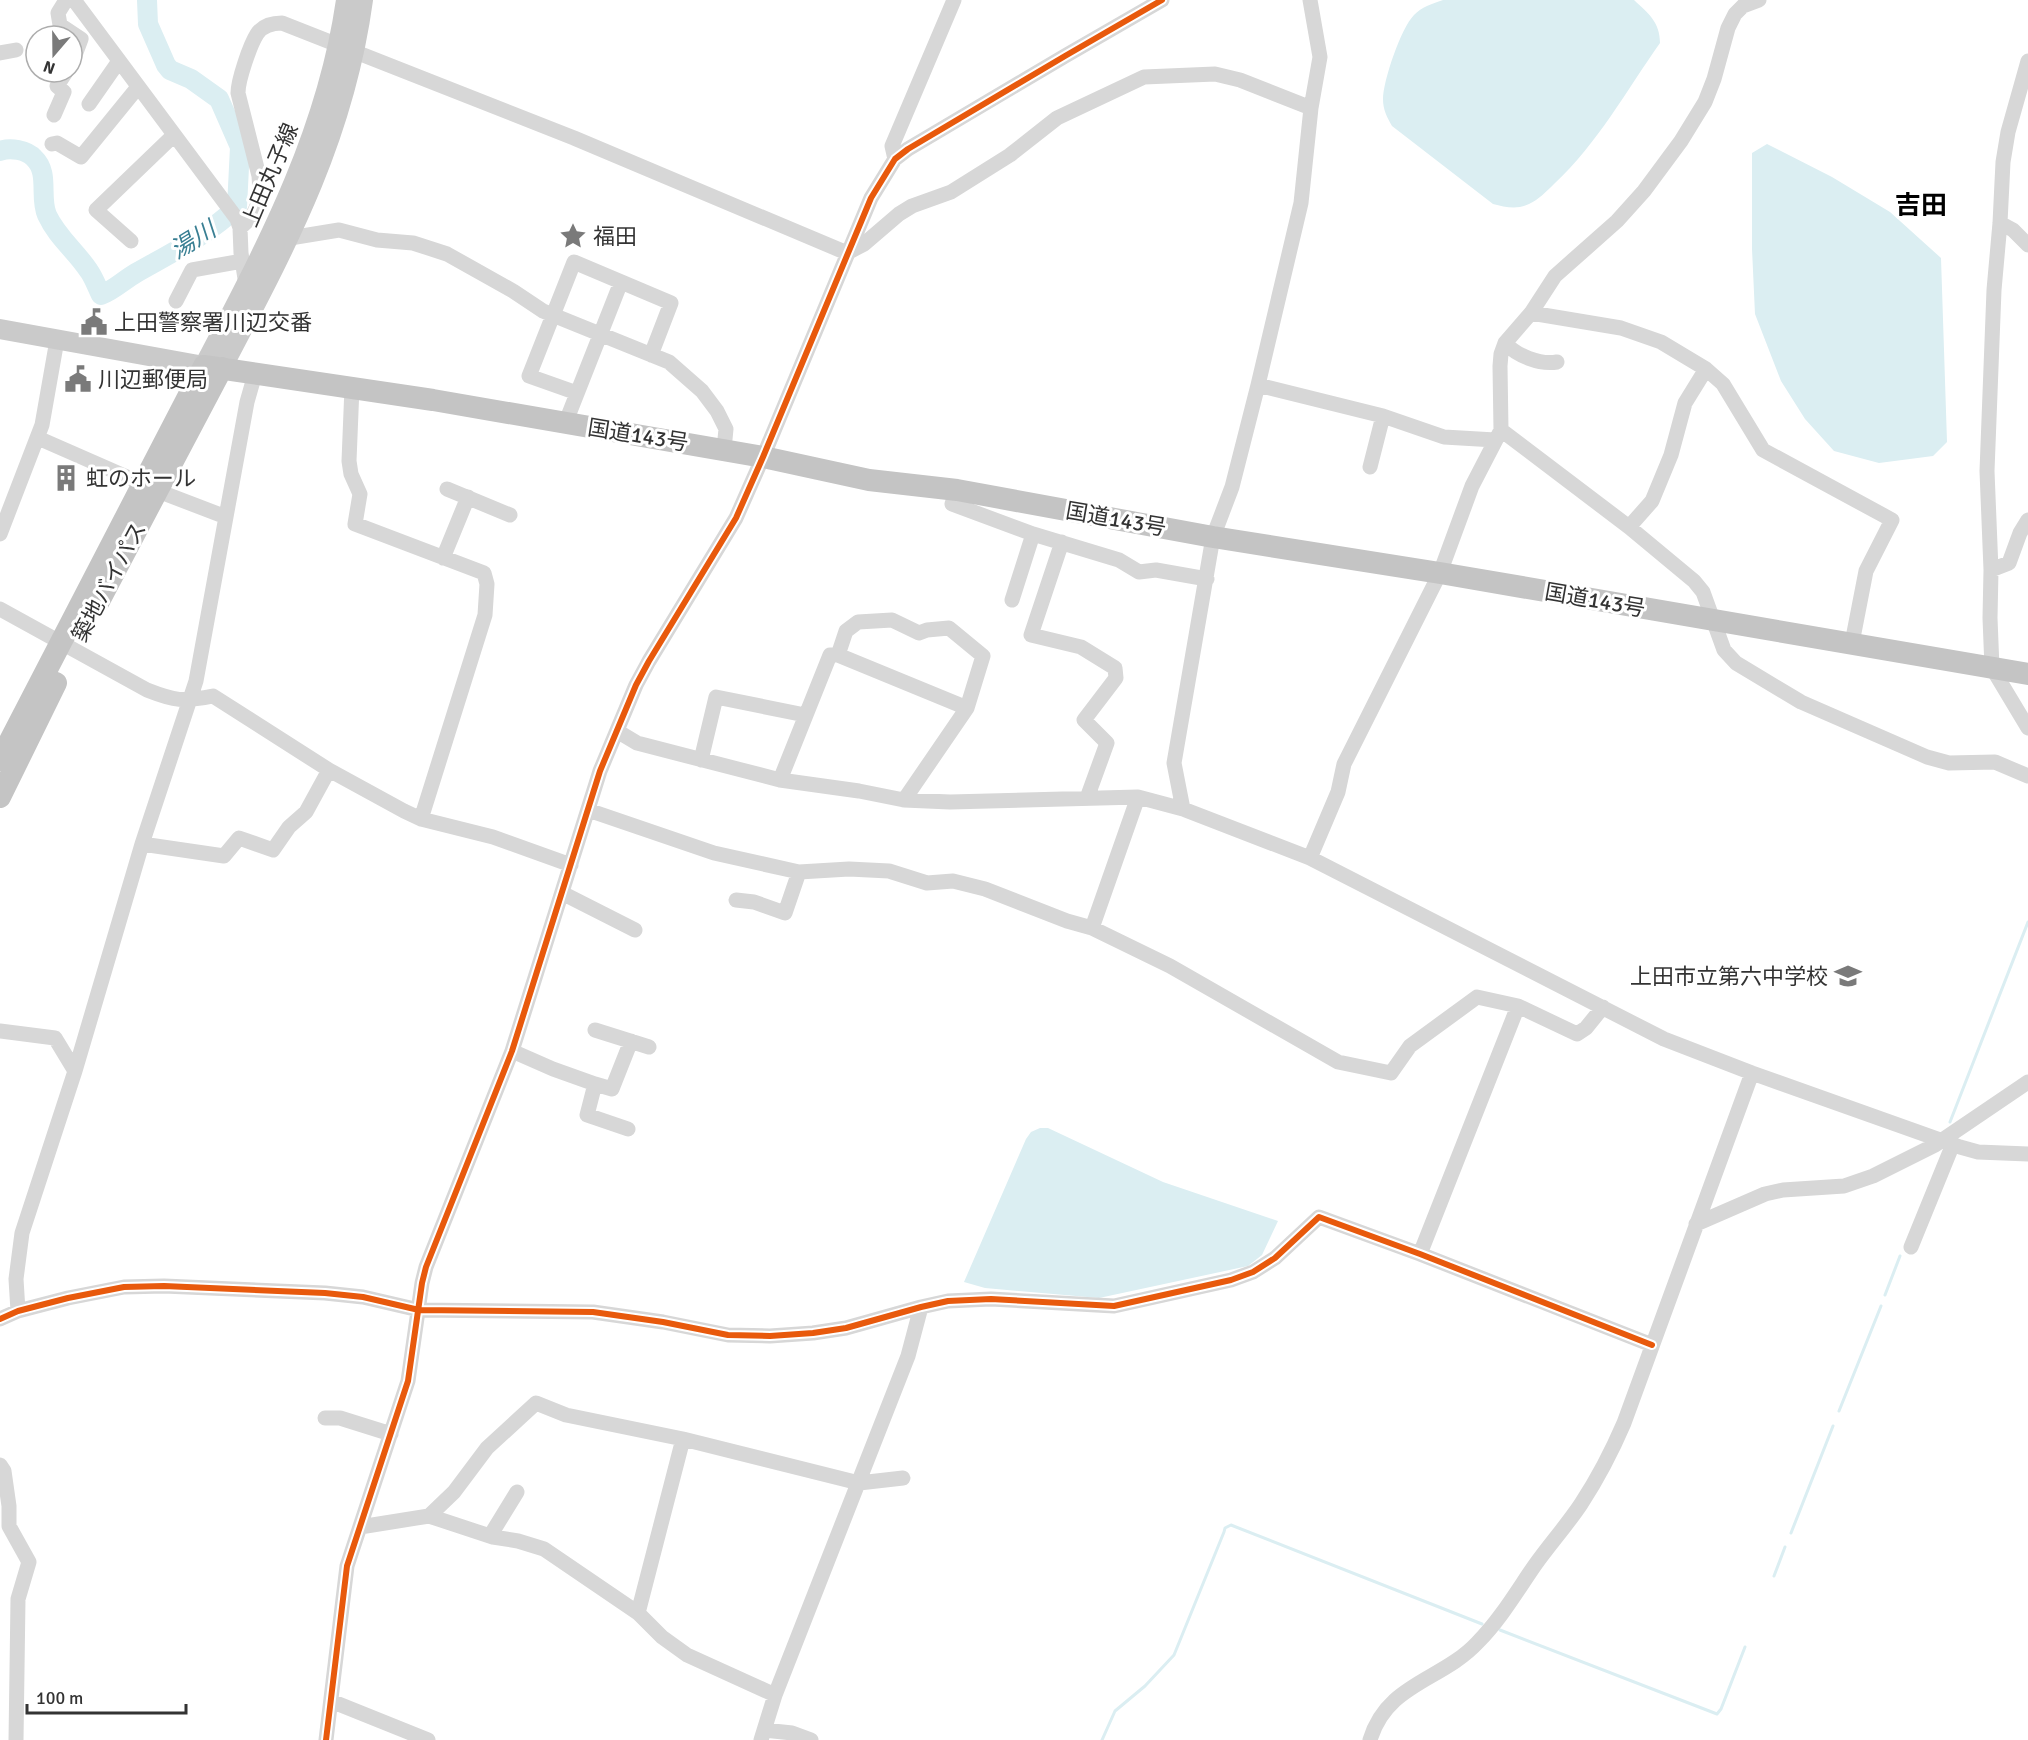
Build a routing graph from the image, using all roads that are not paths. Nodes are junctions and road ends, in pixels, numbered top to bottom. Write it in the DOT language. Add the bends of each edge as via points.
graph roads {
  1 [pos="66,0"];
  2 [pos="74,0"];
  3 [pos="346,0"];
  4 [pos="363,0"];
  5 [pos="954,0"];
  6 [pos="1162,0"];
  7 [pos="1310,0"];
  8 [pos="1759,0"];
  9 [pos="60,24"];
  10 [pos="346,48"];
  11 [pos="16,50"];
  12 [pos="0,53"];
  13 [pos="119,61"];
  14 [pos="2028,61"];
  15 [pos="58,84"];
  16 [pos="138,87"];
  17 [pos="89,104"];
  18 [pos="1311,108"];
  19 [pos="54,115"];
  20 [pos="174,135"];
  21 [pos="52,144"];
  22 [pos="895,159"];
  23 [pos="235,218"];
  24 [pos="2000,224"];
  25 [pos="290,238"];
  26 [pos="131,241"];
  27 [pos="2028,245"];
  28 [pos="847,253"];
  29 [pos="242,261"];
  30 [pos="621,282"];
  31 [pos="246,285"];
  32 [pos="176,301"];
  33 [pos="1531,313"];
  34 [pos="552,315"];
  35 [pos="0,329"];
  36 [pos="601,336"];
  37 [pos="57,340"];
  38 [pos="1505,343"];
  39 [pos="651,355"];
  40 [pos="1557,362"];
  41 [pos="213,367"];
  42 [pos="1706,369"];
  43 [pos="255,374"];
  44 [pos="1258,385"];
  45 [pos="352,387"];
  46 [pos="577,393"];
  47 [pos="1383,416"];
  48 [pos="565,424"];
  49 [pos="1498,435"];
  50 [pos="38,438"];
  51 [pos="724,449"];
  52 [pos="763,457"];
  53 [pos="1370,467"];
  54 [pos="150,487"];
  55 [pos="447,489"];
  56 [pos="957,490"];
  57 [pos="468,497"];
  58 [pos="510,515"];
  59 [pos="226,517"];
  60 [pos="2028,520"];
  61 [pos="1629,527"];
  62 [pos="0,534"];
  63 [pos="1033,534"];
  64 [pos="1213,537"];
  65 [pos="1062,542"];
  66 [pos="443,558"];
  67 [pos="1991,570"];
  68 [pos="1440,573"];
  69 [pos="1207,579"];
  70 [pos="1012,600"];
  71 [pos="0,609"];
  72 [pos="1714,620"];
  73 [pos="1852,643"];
  74 [pos="67,645"];
  75 [pos="838,655"];
  76 [pos="1992,668"];
  77 [pos="2028,674"];
  78 [pos="190,700"];
  79 [pos="967,708"];
  80 [pos="805,715"];
  81 [pos="2028,728"];
  82 [pos="617,731"];
  83 [pos="0,760"];
  84 [pos="701,760"];
  85 [pos="329,770"];
  86 [pos="2028,776"];
  87 [pos="780,780"];
  88 [pos="0,797"];
  89 [pos="1138,797"];
  90 [pos="1087,798"];
  91 [pos="904,800"];
  92 [pos="1183,809"];
  93 [pos="588,810"];
  94 [pos="422,819"];
  95 [pos="142,843"];
  96 [pos="1310,858"];
  97 [pos="571,865"];
  98 [pos="799,872"];
  99 [pos="562,892"];
  100 [pos="736,900"];
  101 [pos="1092,928"];
  102 [pos="635,930"];
  103 [pos="1518,1006"];
  104 [pos="1603,1007"];
  105 [pos="595,1030"];
  106 [pos="0,1031"];
  107 [pos="632,1041"];
  108 [pos="649,1047"];
  109 [pos="512,1051"];
  110 [pos="75,1071"];
  111 [pos="1752,1073"];
  112 [pos="2028,1082"];
  113 [pos="595,1084"];
  114 [pos="628,1129"];
  115 [pos="1947,1143"];
  116 [pos="2028,1154"];
  117 [pos="1696,1224"];
  118 [pos="1911,1247"];
  119 [pos="1420,1254"];
  120 [pos="921,1306"];
  121 [pos="419,1310"];
  122 [pos="18,1311"];
  123 [pos="0,1319"];
  124 [pos="1652,1345"];
  125 [pos="325,1418"];
  126 [pos="391,1434"];
  127 [pos="683,1440"];
  128 [pos="0,1465"];
  129 [pos="903,1478"];
  130 [pos="859,1483"];
  131 [pos="517,1492"];
  132 [pos="429,1516"];
  133 [pos="360,1527"];
  134 [pos="490,1536"];
  135 [pos="638,1613"];
  136 [pos="775,1695"];
  137 [pos="331,1701"];
  138 [pos="763,1735"];
  139 [pos="16,1740"];
  140 [pos="326,1740"];
  141 [pos="428,1740"];
  142 [pos="811,1740"];
  143 [pos="1370,1740"];
  1 -- 9 [label="street" via="58,13"];
  2 -- 13 [label="street"];
  3 -- 10 [label="main road, 上田丸子線"];
  4 -- 10 [label="main road, 上田丸子線"];
  5 -- 22 [label="street" via="892,146"];
  6 -- 22 [label="street"];
  7 -- 18 [label="street" via="1320,57"];
  8 -- 33 [label="street" via="1735,14 1705,102 1675,149 1617,221 1555,276"];
  10 -- 23 [label="street" via="282,23 267,25 257,34 238,83 238,93 260,189 251,219"];
  10 -- 25 [label="main road, 上田丸子線" via="347,86 331,138"];
  10 -- 28 [label="street" via="574,138"];
  10 -- 31 [label="main road, 上田丸子線" via="301,168"];
  11 -- 12 [label="street"];
  13 -- 16 [label="street"];
  13 -- 17 [label="street"];
  14 -- 24 [label="street" via="2008,132"];
  15 -- 19 [label="street" via="64,92"];
  16 -- 20 [label="street"];
  16 -- 21 [label="street" via="81,157 57,142"];
  18 -- 28 [label="street" via="1215,74 1144,77 1058,118 1010,155 951,192 912,206"];
  18 -- 44 [label="street" via="1300,203"];
  20 -- 23 [label="street"];
  20 -- 26 [label="street" via="96,210"];
  22 -- 28 [label="street" via="871,198"];
  23 -- 29 [label="street"];
  24 -- 27 [label="street"];
  24 -- 67 [label="street" via="1988,449"];
  25 -- 34 [label="street" via="339,230 377,240 413,243 447,254"];
  25 -- 41 [label="main road, 上田丸子線"];
  28 -- 52 [label="street"];
  29 -- 31 [label="street"];
  29 -- 32 [label="street" via="192,270"];
  30 -- 34 [label="street" via="574,262"];
  30 -- 36 [label="street"];
  30 -- 39 [label="street" via="671,303"];
  31 -- 41 [label="main road, 上田丸子線"];
  33 -- 38 [label="street"];
  33 -- 42 [label="street" via="1620,328 1661,342"];
  34 -- 36 [label="street"];
  34 -- 46 [label="street" via="529,375"];
  35 -- 37 [label="main road"];
  36 -- 39 [label="street"];
  36 -- 46 [label="street"];
  37 -- 41 [label="main road"];
  37 -- 50 [label="street"];
  38 -- 40 [label="street" via="1533,360"];
  38 -- 49 [label="street" via="1500,366"];
  39 -- 51 [label="street" via="669,362 717,411 726,429"];
  41 -- 43 [label="highway, 国道143号"];
  41 -- 54 [label="highway, 築地バイパス"];
  42 -- 61 [label="street" via="1685,403 1671,455 1652,501"];
  42 -- 73 [label="street" via="1723,384 1763,450 1892,520 1866,571"];
  43 -- 45 [label="highway, 国道143号"];
  43 -- 59 [label="street"];
  44 -- 47 [label="street"];
  44 -- 64 [label="street" via="1232,487"];
  45 -- 48 [label="highway, 国道143号"];
  45 -- 66 [label="street" via="349,461 360,494 355,524"];
  46 -- 48 [label="street"];
  47 -- 49 [label="street" via="1444,438"];
  47 -- 53 [label="street"];
  48 -- 51 [label="highway, 国道143号"];
  49 -- 61 [label="street"];
  49 -- 68 [label="street" via="1472,486"];
  50 -- 54 [label="street"];
  50 -- 62 [label="street"];
  51 -- 52 [label="highway, 国道143号"];
  52 -- 56 [label="highway, 国道143号" via="869,480"];
  52 -- 82 [label="street" via="736,518 636,685"];
  54 -- 59 [label="street"];
  54 -- 74 [label="highway, 築地バイパス"];
  55 -- 57 [label="street"];
  56 -- 63 [label="street" via="952,504"];
  56 -- 64 [label="highway, 国道143号"];
  57 -- 58 [label="street"];
  57 -- 66 [label="street"];
  59 -- 78 [label="street"];
  60 -- 67 [label="street" via="2009,563"];
  61 -- 72 [label="street" via="1694,581"];
  63 -- 65 [label="street"];
  63 -- 70 [label="street"];
  64 -- 68 [label="highway, 国道143号"];
  64 -- 69 [label="street"];
  65 -- 69 [label="street" via="1119,560 1139,572 1156,570"];
  65 -- 90 [label="street" via="1031,634 1081,647 1115,668 1116,678 1084,720 1107,743"];
  66 -- 94 [label="street" via="484,573 488,584 485,615"];
  67 -- 76 [label="street"];
  68 -- 72 [label="highway, 国道143号"];
  68 -- 96 [label="street" via="1344,764 1338,792"];
  69 -- 92 [label="street" via="1174,763"];
  71 -- 74 [label="street"];
  72 -- 73 [label="highway, 国道143号"];
  72 -- 86 [label="street" via="1724,650 1736,663 1801,702 1928,757 1949,763 1995,762"];
  73 -- 76 [label="highway, 国道143号"];
  74 -- 78 [label="street" via="147,690 172,700"];
  74 -- 83 [label="highway, 築地バイパス"];
  74 -- 88 [label="highway, 築地バイパス"];
  75 -- 79 [label="street"];
  75 -- 79 [label="street" via="846,631 858,622 892,620 919,633 950,628 983,656"];
  75 -- 80 [label="street" via="830,656"];
  76 -- 77 [label="highway, 国道143号"];
  76 -- 81 [label="street"];
  78 -- 85 [label="street" via="213,696"];
  78 -- 95 [label="street"];
  79 -- 91 [label="street"];
  80 -- 84 [label="street" via="716,697"];
  80 -- 87 [label="street"];
  82 -- 84 [label="street" via="637,742"];
  82 -- 93 [label="street"];
  84 -- 87 [label="street"];
  85 -- 94 [label="street"];
  85 -- 95 [label="street" via="306,812 273,850 239,838 224,856"];
  87 -- 91 [label="street"];
  89 -- 90 [label="street"];
  89 -- 92 [label="street"];
  89 -- 101 [label="street"];
  90 -- 91 [label="street"];
  92 -- 96 [label="street"];
  93 -- 97 [label="street"];
  93 -- 98 [label="street" via="714,853"];
  94 -- 97 [label="street" via="493,837"];
  95 -- 110 [label="street"];
  96 -- 104 [label="street"];
  97 -- 99 [label="street"];
  98 -- 100 [label="street" via="784,913"];
  98 -- 101 [label="street" via="890,871 927,883 952,881"];
  99 -- 102 [label="street"];
  99 -- 109 [label="street"];
  101 -- 103 [label="street" via="1170,966 1338,1062 1391,1073 1410,1046 1478,997"];
  103 -- 104 [label="street" via="1577,1034"];
  103 -- 119 [label="street"];
  104 -- 111 [label="street" via="1664,1039"];
  105 -- 107 [label="street"];
  106 -- 110 [label="street" via="55,1038"];
  107 -- 108 [label="street"];
  107 -- 113 [label="street" via="612,1089"];
  109 -- 113 [label="street"];
  109 -- 121 [label="street" via="426,1267"];
  110 -- 122 [label="street" via="22,1233 16,1279"];
  111 -- 115 [label="street"];
  111 -- 117 [label="street"];
  112 -- 115 [label="street"];
  113 -- 114 [label="street" via="587,1115"];
  115 -- 116 [label="street" via="1978,1152"];
  115 -- 117 [label="street" via="1859,1182 1765,1194"];
  115 -- 118 [label="street"];
  117 -- 124 [label="street"];
  119 -- 120 [label="street" via="1319,1217 1253,1272 1114,1306 991,1299"];
  119 -- 124 [label="street"];
  120 -- 121 [label="street" via="846,1328 770,1336 728,1335 593,1312"];
  120 -- 130 [label="street" via="908,1356"];
  121 -- 122 [label="street" via="325,1293 164,1286 124,1287"];
  121 -- 126 [label="street" via="408,1381"];
  122 -- 123 [label="street"];
  124 -- 143 [label="street" via="1624,1424 1581,1504 1478,1643 1452,1665 1394,1700 1378,1718"];
  125 -- 126 [label="street" via="340,1418"];
  126 -- 133 [label="street"];
  127 -- 130 [label="street"];
  127 -- 132 [label="street" via="566,1415 536,1403 487,1448 454,1492"];
  127 -- 135 [label="street"];
  128 -- 139 [label="street" via="9,1526 29,1562 18,1599"];
  129 -- 130 [label="street"];
  130 -- 136 [label="street"];
  131 -- 134 [label="street"];
  132 -- 133 [label="street"];
  132 -- 134 [label="street"];
  133 -- 137 [label="street" via="347,1566"];
  134 -- 135 [label="street" via="544,1549"];
  135 -- 136 [label="street" via="662,1637 687,1654"];
  136 -- 138 [label="street"];
  137 -- 140 [label="street"];
  137 -- 141 [label="street"];
  138 -- 142 [label="street" via="792,1733"];
}
